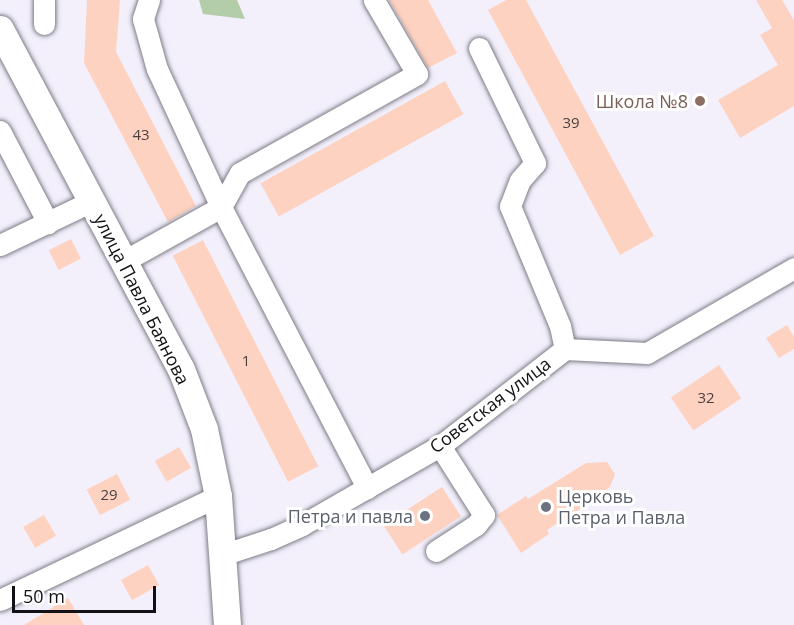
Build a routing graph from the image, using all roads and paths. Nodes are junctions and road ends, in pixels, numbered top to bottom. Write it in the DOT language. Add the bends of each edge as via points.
graph roads {
  1 [pos="44,0"];
  2 [pos="374,0"];
  3 [pos="138,12"];
  4 [pos="44,24"];
  5 [pos="0,29"];
  6 [pos="479,48"];
  7 [pos="0,131"];
  8 [pos="92,201"];
  9 [pos="221,207"];
  10 [pos="48,222"];
  11 [pos="0,245"];
  12 [pos="124,261"];
  13 [pos="794,268"];
  14 [pos="565,349"];
  15 [pos="440,446"];
  16 [pos="367,488"];
  17 [pos="218,496"];
  18 [pos="436,551"];
  19 [pos="222,555"];
  20 [pos="0,600"];
  21 [pos="227,625"];
  1 -- 4 [label="street"];
  2 -- 9 [label="street" via="417,74 240,173"];
  3 -- 9 [label="street" via="157,69"];
  5 -- 8 [label="main road, улица Павла Баянова"];
  6 -- 14 [label="street" via="535,163 520,180 510,206 560,326"];
  7 -- 10 [label="street"];
  8 -- 10 [label="street"];
  8 -- 12 [label="main road, улица Павла Баянова"];
  9 -- 12 [label="street"];
  9 -- 16 [label="street"];
  10 -- 11 [label="street"];
  12 -- 17 [label="main road, улица Павла Баянова" via="181,369 204,429"];
  13 -- 14 [label="street, Советская улица" via="647,353"];
  14 -- 15 [label="street, Советская улица"];
  15 -- 16 [label="street, Советская улица"];
  15 -- 18 [label="street" via="484,514 476,525"];
  16 -- 19 [label="street, Советская улица" via="302,525"];
  17 -- 19 [label="main road, улица Павла Баянова"];
  17 -- 20 [label="street"];
  19 -- 21 [label="main road, улица Павла Баянова"];
}
